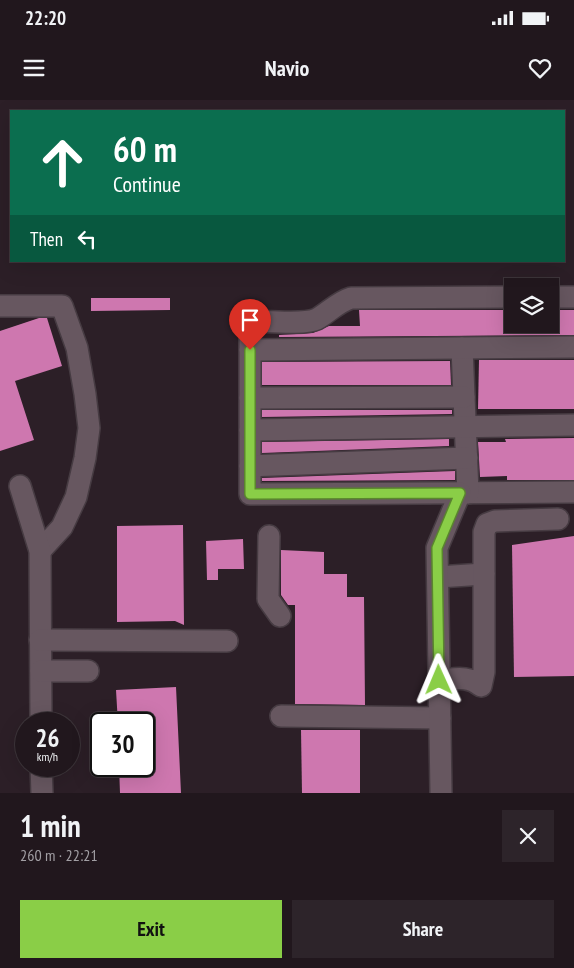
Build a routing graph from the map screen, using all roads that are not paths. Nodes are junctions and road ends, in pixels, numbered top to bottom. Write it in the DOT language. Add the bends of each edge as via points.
graph roads {
  1 [pos="504,297"];
  2 [pos="559,297"];
  3 [pos="574,297"];
  4 [pos="0,306"];
  5 [pos="574,347"];
  6 [pos="462,348"];
  7 [pos="250,350"];
  8 [pos="464,397"];
  9 [pos="250,398"];
  10 [pos="574,425"];
  11 [pos="465,427"];
  12 [pos="250,430"];
  13 [pos="466,458"];
  14 [pos="250,466"];
  15 [pos="20,486"];
  16 [pos="574,492"];
  17 [pos="464,493"];
  18 [pos="558,519"];
  19 [pos="269,536"];
  20 [pos="40,551"];
  21 [pos="484,574"];
  22 [pos="438,577"];
  23 [pos="280,616"];
  24 [pos="40,640"];
  25 [pos="227,641"];
  26 [pos="41,671"];
  27 [pos="88,672"];
  28 [pos="439,680"];
  29 [pos="41,712"];
  30 [pos="281,716"];
  31 [pos="440,718"];
  32 [pos="41,777"];
  33 [pos="42,793"];
  34 [pos="441,793"];
  1 -- 7 [label="street" via="351,298 307,321 250,320"];
  2 -- 3 [label="street"];
  4 -- 20 [label="street" via="62,306 77,348 85,394 89,428 76,498 62,528"];
  5 -- 6 [label="street"];
  6 -- 7 [label="street"];
  6 -- 8 [label="street"];
  7 -- 9 [label="street"];
  8 -- 9 [label="street"];
  8 -- 11 [label="street"];
  9 -- 12 [label="street"];
  10 -- 11 [label="street"];
  11 -- 12 [label="street"];
  11 -- 13 [label="street"];
  12 -- 14 [label="street"];
  13 -- 14 [label="street"];
  13 -- 17 [label="street"];
  14 -- 17 [label="street" via="250,494"];
  15 -- 20 [label="street"];
  16 -- 17 [label="street"];
  17 -- 22 [label="street" via="437,548"];
  18 -- 21 [label="street" via="487,524 484,532"];
  19 -- 23 [label="street" via="268,599"];
  20 -- 24 [label="street"];
  21 -- 22 [label="street"];
  21 -- 28 [label="street" via="484,672 481,686 467,678"];
  22 -- 28 [label="street"];
  24 -- 25 [label="street"];
  24 -- 26 [label="street"];
  26 -- 27 [label="street"];
  26 -- 29 [label="street"];
  28 -- 31 [label="street"];
  30 -- 31 [label="street"];
  31 -- 34 [label="street"];
  32 -- 33 [label="street"];
}
